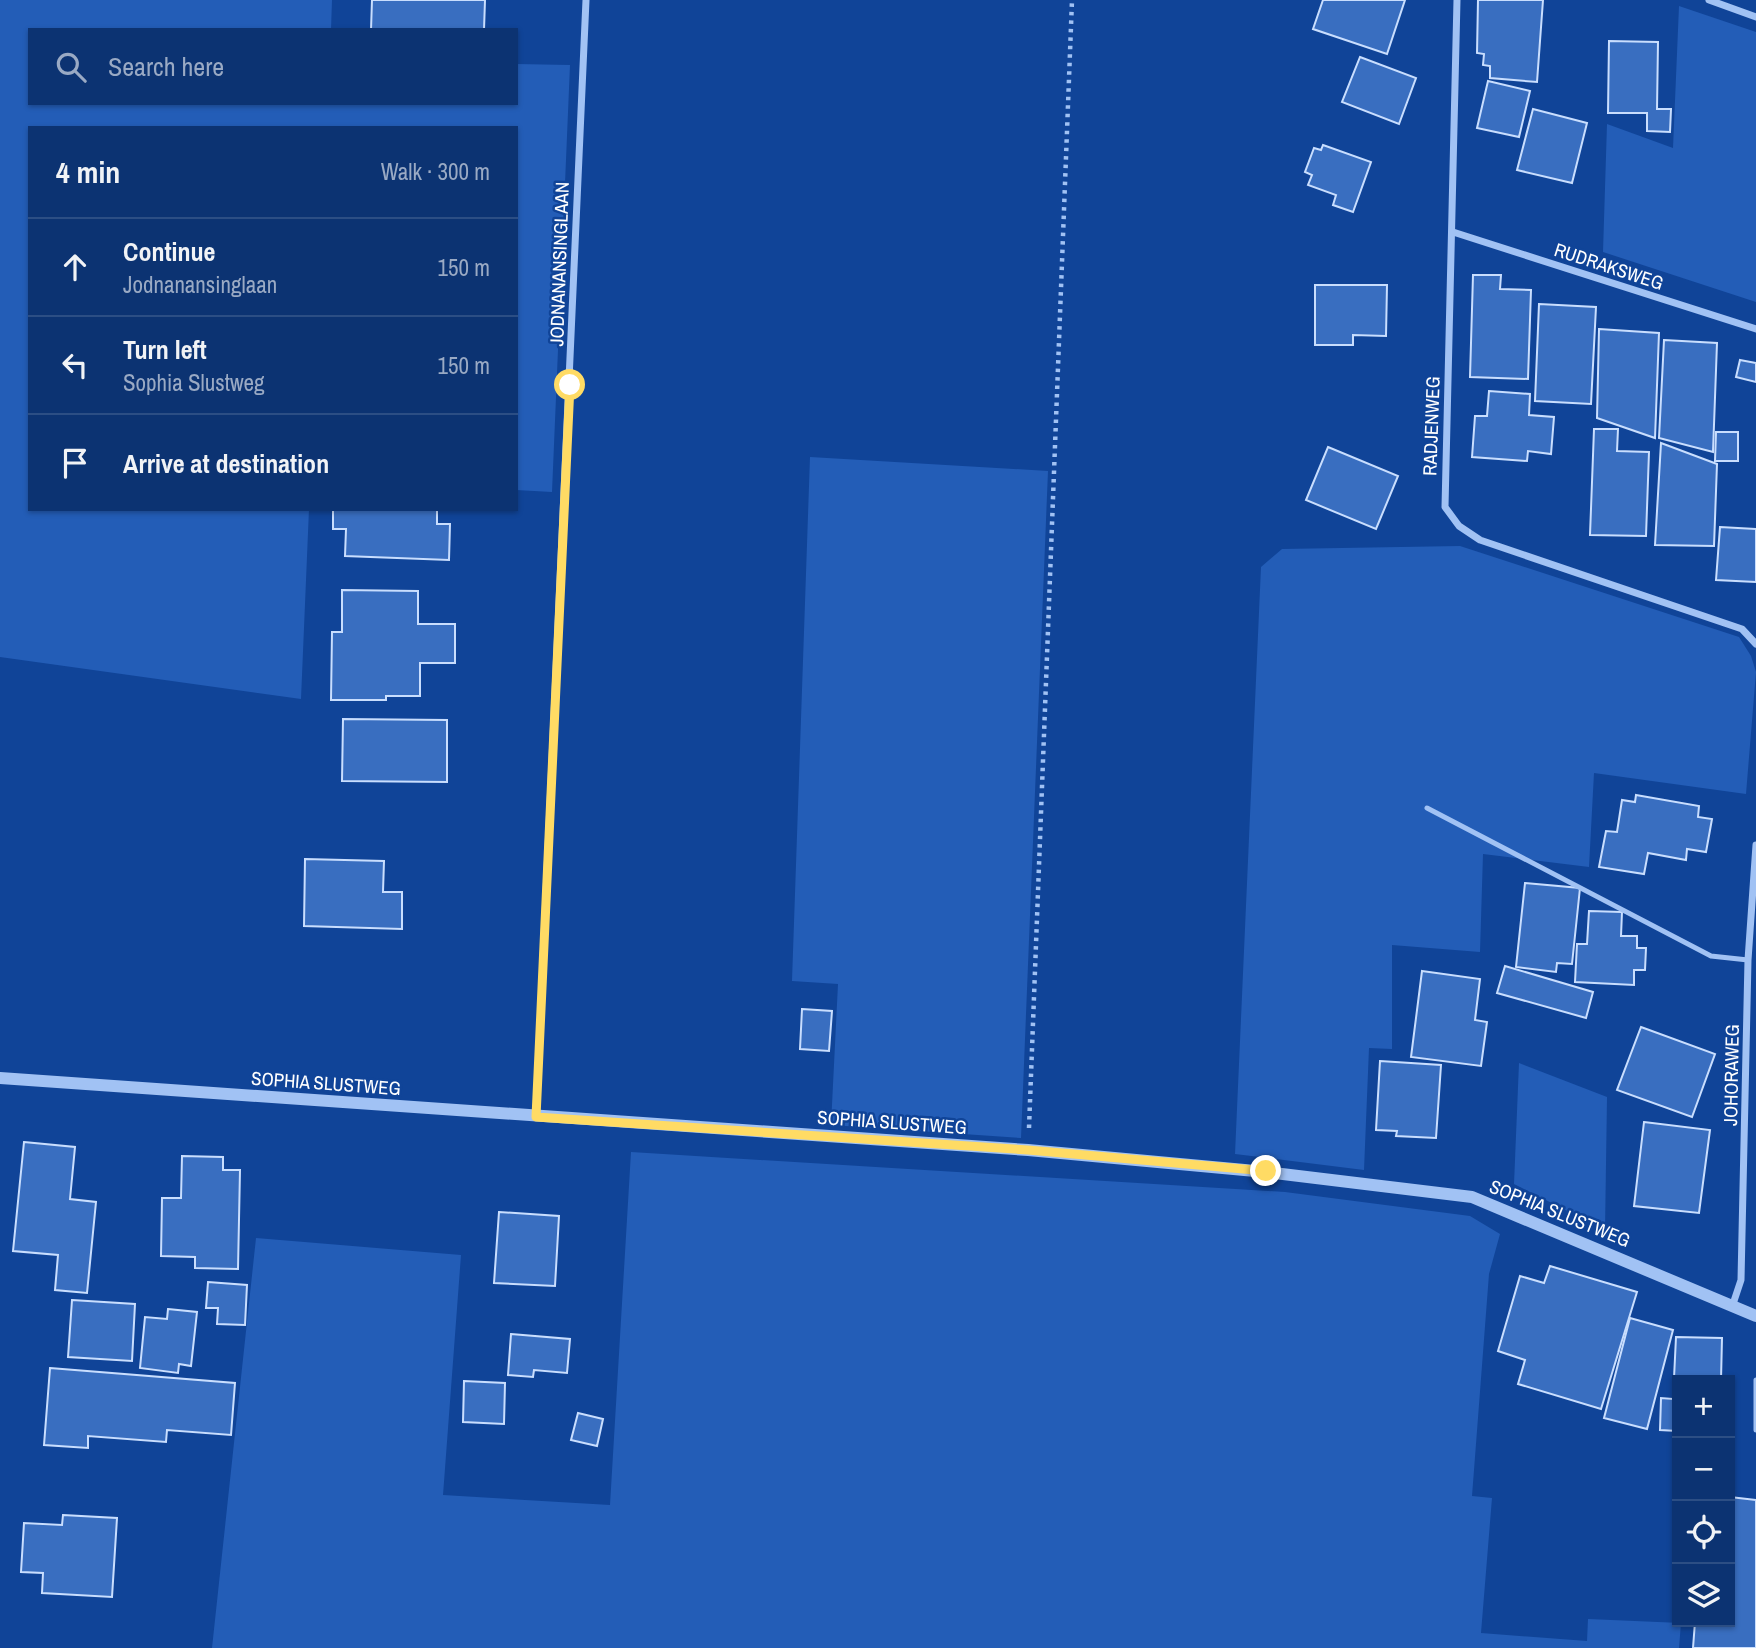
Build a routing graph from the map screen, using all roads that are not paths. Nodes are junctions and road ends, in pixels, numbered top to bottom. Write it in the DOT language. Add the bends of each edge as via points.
graph roads {
  1 [pos="586,0"];
  2 [pos="1457,0"];
  3 [pos="1709,0"];
  4 [pos="1756,17"];
  5 [pos="1453,232"];
  6 [pos="1756,330"];
  7 [pos="1756,644"];
  8 [pos="1427,808"];
  9 [pos="1756,845"];
  10 [pos="1748,960"];
  11 [pos="0,1078"];
  12 [pos="536,1117"];
  13 [pos="1733,1304"];
  14 [pos="1756,1316"];
  15 [pos="1756,1380"];
  16 [pos="1756,1430"];
  1 -- 12 [label="street, JODNANANSINGLAAN"];
  2 -- 5 [label="street, RADJENWEG"];
  3 -- 4 [label="street"];
  5 -- 6 [label="street, RUDRAKSWEG"];
  5 -- 7 [label="street, RADJENWEG" via="1445,507 1459,526 1480,540 1742,629"];
  8 -- 10 [label="lane" via="1712,956"];
  9 -- 10 [label="street, JOHORAWEG"];
  10 -- 13 [label="street, JOHORAWEG" via="1741,1280"];
  11 -- 12 [label="street, SOPHIA SLUSTWEG"];
  12 -- 13 [label="street, SOPHIA SLUSTWEG" via="1028,1150 1266,1171 1472,1197"];
  13 -- 14 [label="street, SOPHIA SLUSTWEG"];
  15 -- 16 [label="lane"];
}
